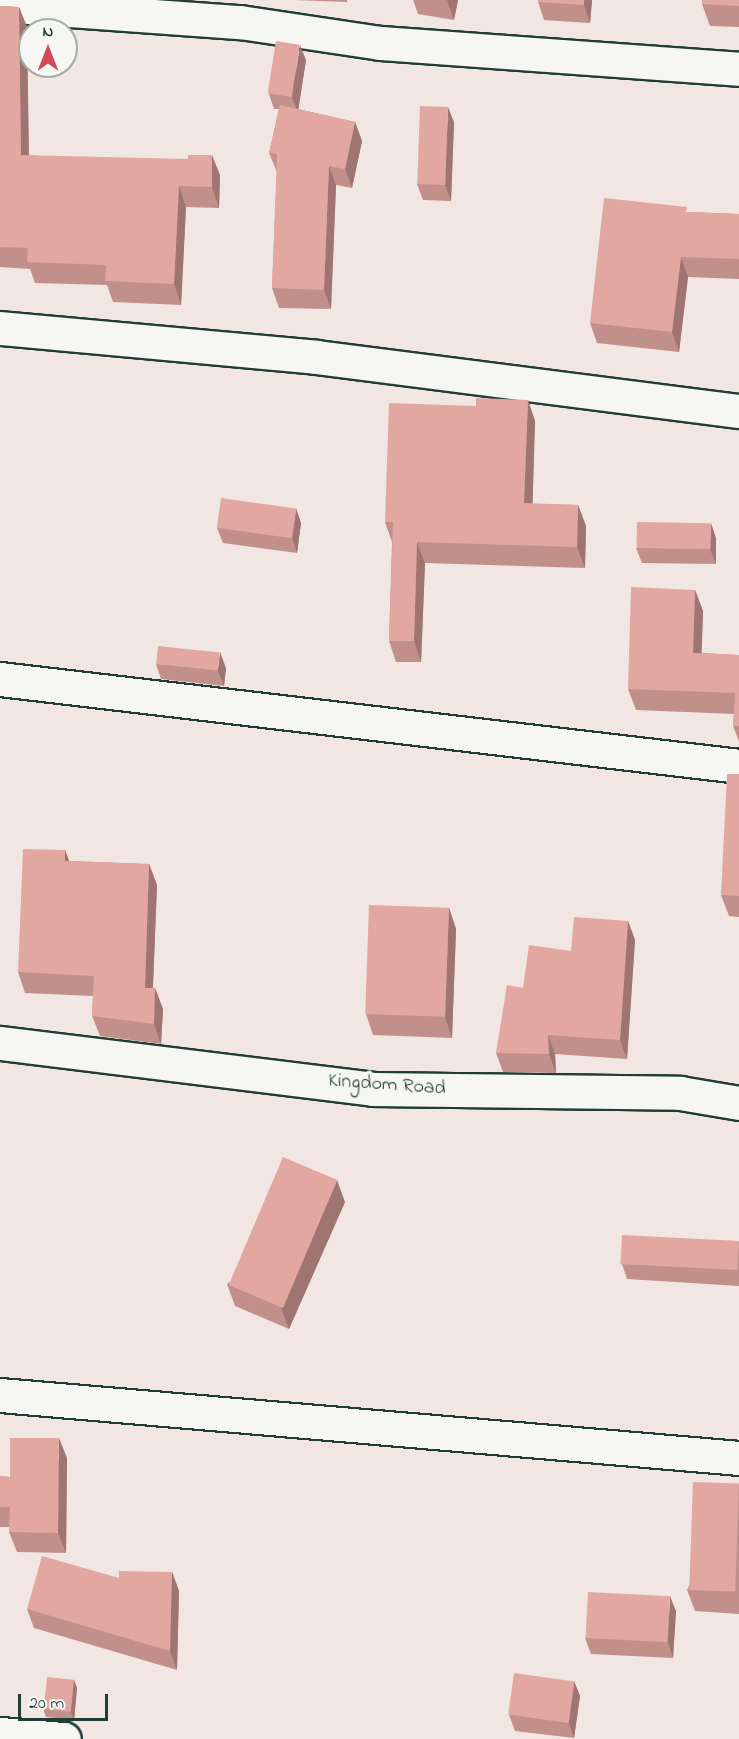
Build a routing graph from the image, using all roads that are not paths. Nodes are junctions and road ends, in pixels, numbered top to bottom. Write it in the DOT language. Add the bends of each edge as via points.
graph roads {
  1 [pos="0,5"];
  2 [pos="739,69"];
  3 [pos="0,328"];
  4 [pos="739,411"];
  5 [pos="0,679"];
  6 [pos="739,766"];
  7 [pos="0,1043"];
  8 [pos="739,1103"];
  9 [pos="0,1395"];
  10 [pos="739,1458"];
  11 [pos="0,1734"];
  12 [pos="64,1739"];
  1 -- 2 [label="street" via="240,22 381,43"];
  3 -- 4 [label="street" via="316,357"];
  5 -- 6 [label="street"];
  7 -- 8 [label="street, Kingdom Road" via="374,1089 680,1093"];
  9 -- 10 [label="street"];
  11 -- 12 [label="street"];
}
